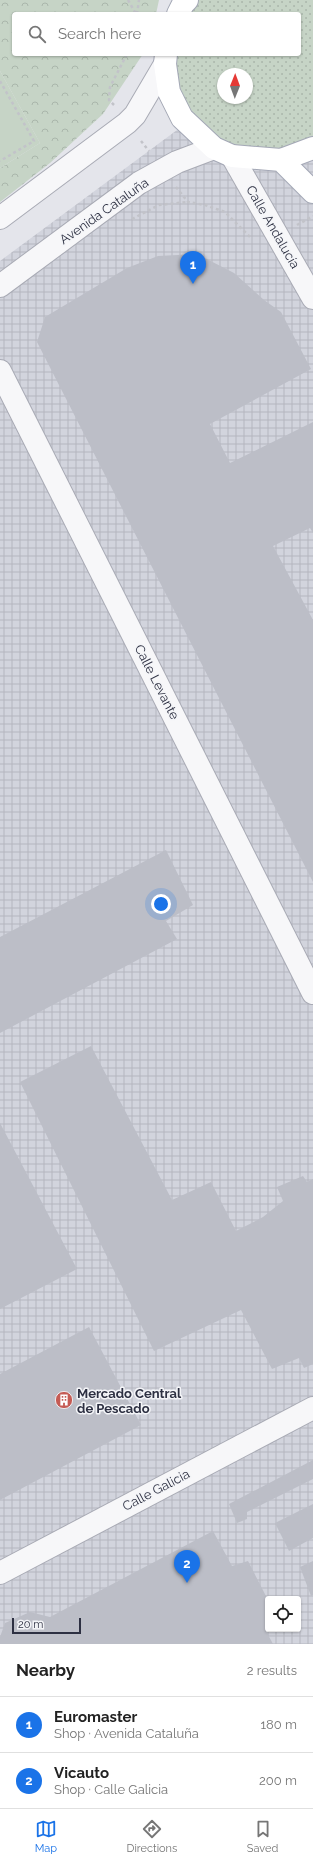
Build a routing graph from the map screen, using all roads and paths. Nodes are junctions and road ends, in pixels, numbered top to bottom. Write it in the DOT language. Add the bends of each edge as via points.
graph roads {
  1 [pos="128,0"];
  2 [pos="139,0"];
  3 [pos="135,12"];
  4 [pos="136,12"];
  5 [pos="165,59"];
  6 [pos="0,81"];
  7 [pos="313,148"];
  8 [pos="223,152"];
  9 [pos="281,160"];
  10 [pos="0,161"];
  11 [pos="313,192"];
  12 [pos="0,218"];
  13 [pos="0,286"];
  14 [pos="313,298"];
  15 [pos="0,371"];
  16 [pos="313,993"];
  17 [pos="313,1408"];
  18 [pos="0,1572"];
  1 -- 3 [label="path"];
  2 -- 4 [label="path"];
  5 -- 8 [label="main road" via="169,92 182,118"];
  5 -- 12 [label="street" via="135,115 127,123"];
  6 -- 10 [label="path" via="34,141"];
  7 -- 9 [label="main road"];
  8 -- 9 [label="main road"];
  8 -- 13 [label="street, Avenida Cataluña" via="177,162 139,183"];
  8 -- 14 [label="street, Calle Andalucía"];
  9 -- 11 [label="main road"];
  15 -- 16 [label="street, Calle Levante"];
  17 -- 18 [label="street, Calle Galicia"];
}
